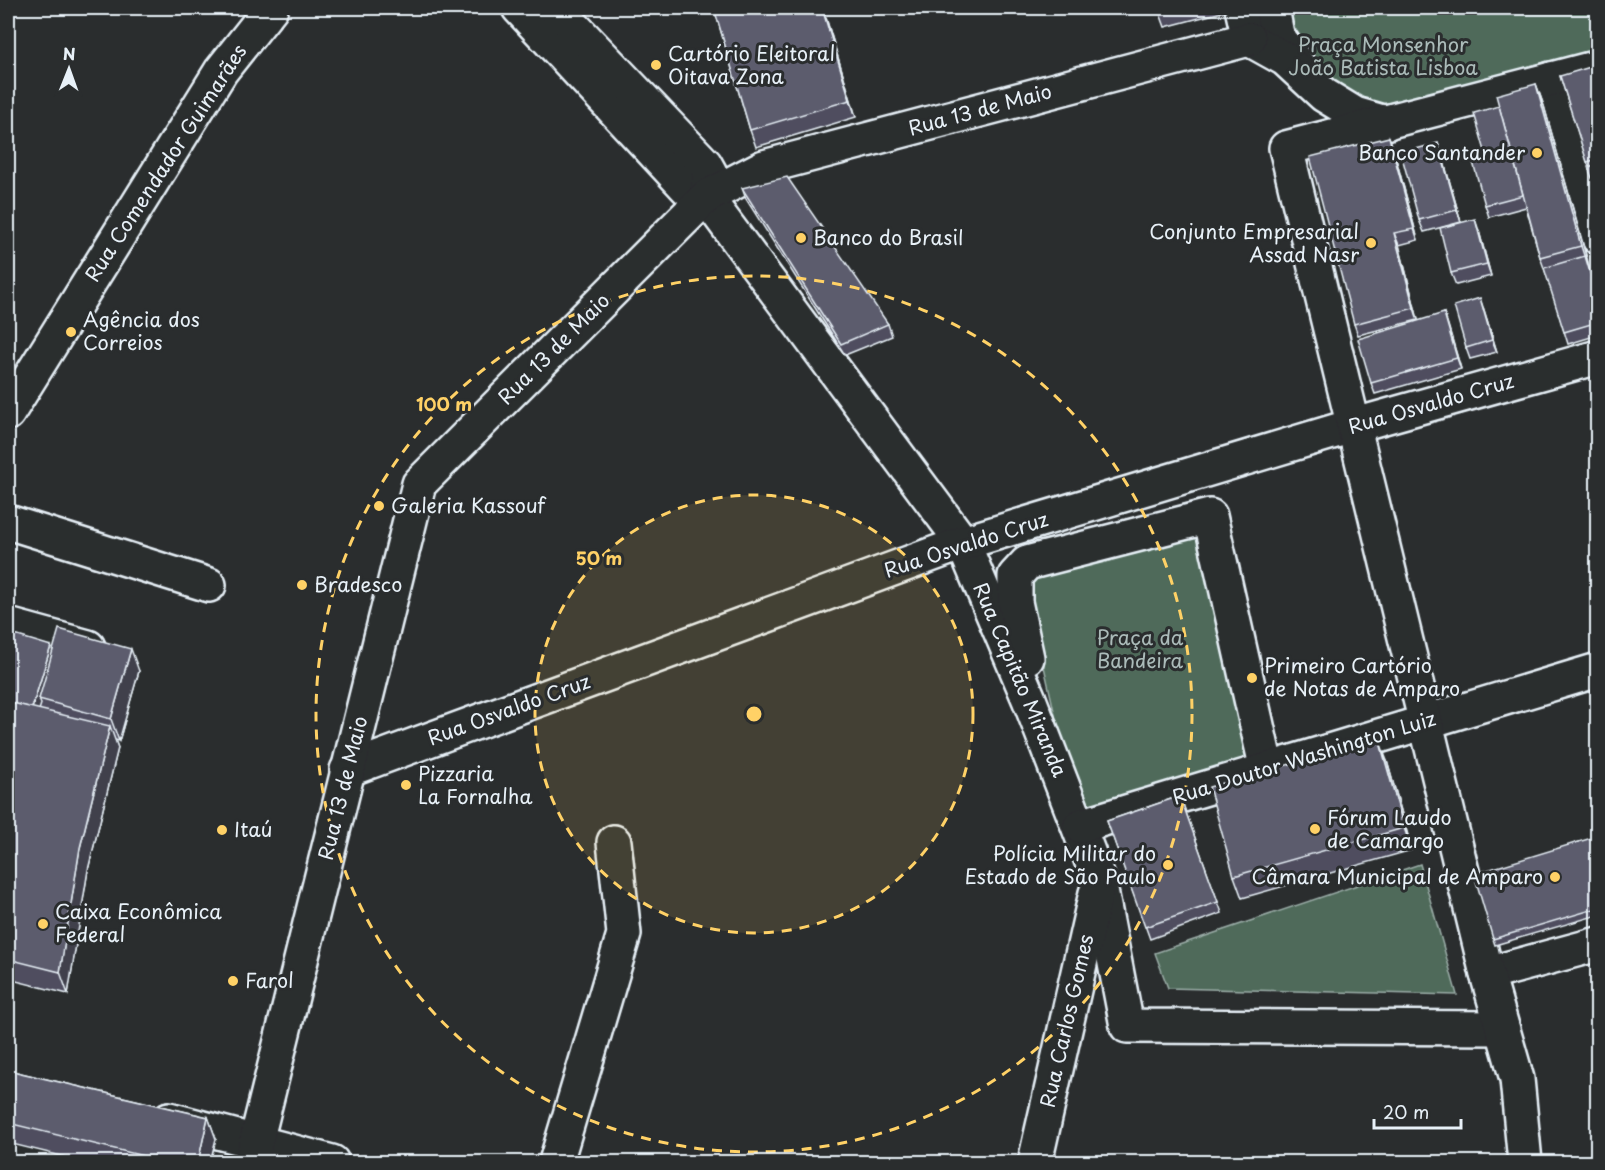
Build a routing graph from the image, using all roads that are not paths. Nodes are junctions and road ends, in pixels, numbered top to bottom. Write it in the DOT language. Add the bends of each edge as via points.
graph roads {
  1 [pos="271,8"];
  2 [pos="519,8"];
  3 [pos="556,8"];
  4 [pos="1242,8"];
  5 [pos="1272,8"];
  6 [pos="1249,39"];
  7 [pos="1598,67"];
  8 [pos="1307,77"];
  9 [pos="1551,80"];
  10 [pos="1386,123"];
  11 [pos="706,196"];
  12 [pos="1598,237"];
  13 [pos="1598,357"];
  14 [pos="8,413"];
  15 [pos="1352,426"];
  16 [pos="8,522"];
  17 [pos="963,543"];
  18 [pos="209,585"];
  19 [pos="8,625"];
  20 [pos="88,647"];
  21 [pos="1598,670"];
  22 [pos="1029,699"];
  23 [pos="1425,720"];
  24 [pos="347,770"];
  25 [pos="1267,770"];
  26 [pos="1080,826"];
  27 [pos="614,842"];
  28 [pos="1099,880"];
  29 [pos="1598,944"];
  30 [pos="1487,974"];
  31 [pos="1502,1028"];
  32 [pos="143,1113"];
  33 [pos="253,1152"];
  34 [pos="332,1162"];
  35 [pos="556,1162"];
  36 [pos="1035,1162"];
  37 [pos="1525,1162"];
  1 -- 14 [label="street, Rua Comendador Guimarães" via="221,71"];
  2 -- 11 [label="street, Rua Capitão Miranda" via="687,188"];
  3 -- 11 [label="street" via="705,164 710,173"];
  4 -- 6 [label="street"];
  5 -- 8 [label="street" via="1277,35"];
  6 -- 8 [label="street"];
  6 -- 11 [label="street, Rua 13 de Maio" via="764,167"];
  7 -- 9 [label="street"];
  8 -- 10 [label="street" via="1324,95 1355,114"];
  9 -- 10 [label="street"];
  9 -- 12 [label="street"];
  10 -- 15 [label="street" via="1286,148"];
  11 -- 17 [label="street, Rua Capitão Miranda"];
  11 -- 24 [label="street, Rua 13 de Maio" via="419,484"];
  13 -- 15 [label="street, Rua Osvaldo Cruz"];
  15 -- 17 [label="street, Rua Osvaldo Cruz"];
  15 -- 23 [label="street"];
  16 -- 18 [label="street"];
  17 -- 22 [label="street, Rua Capitão Miranda"];
  17 -- 24 [label="street, Rua Osvaldo Cruz"];
  19 -- 20 [label="street"];
  21 -- 23 [label="street, Rua Doutor Washington Luiz"];
  22 -- 25 [label="street" via="1026,644 1015,602 1015,576 1027,563 1210,516"];
  22 -- 26 [label="street, Rua Capitão Miranda"];
  23 -- 25 [label="street, Rua Doutor Washington Luiz"];
  23 -- 30 [label="street"];
  24 -- 33 [label="street, Rua 13 de Maio"];
  25 -- 26 [label="street, Rua Doutor Washington Luiz"];
  26 -- 28 [label="street, Rua Capitão Miranda"];
  27 -- 35 [label="street" via="624,934"];
  28 -- 31 [label="street, Rua Capitão Miranda" via="1127,1026"];
  28 -- 36 [label="street, Rua Carlos Gomes"];
  29 -- 30 [label="street"];
  30 -- 31 [label="street"];
  31 -- 37 [label="street" via="1517,1078"];
  32 -- 33 [label="street"];
  33 -- 34 [label="street"];
}
